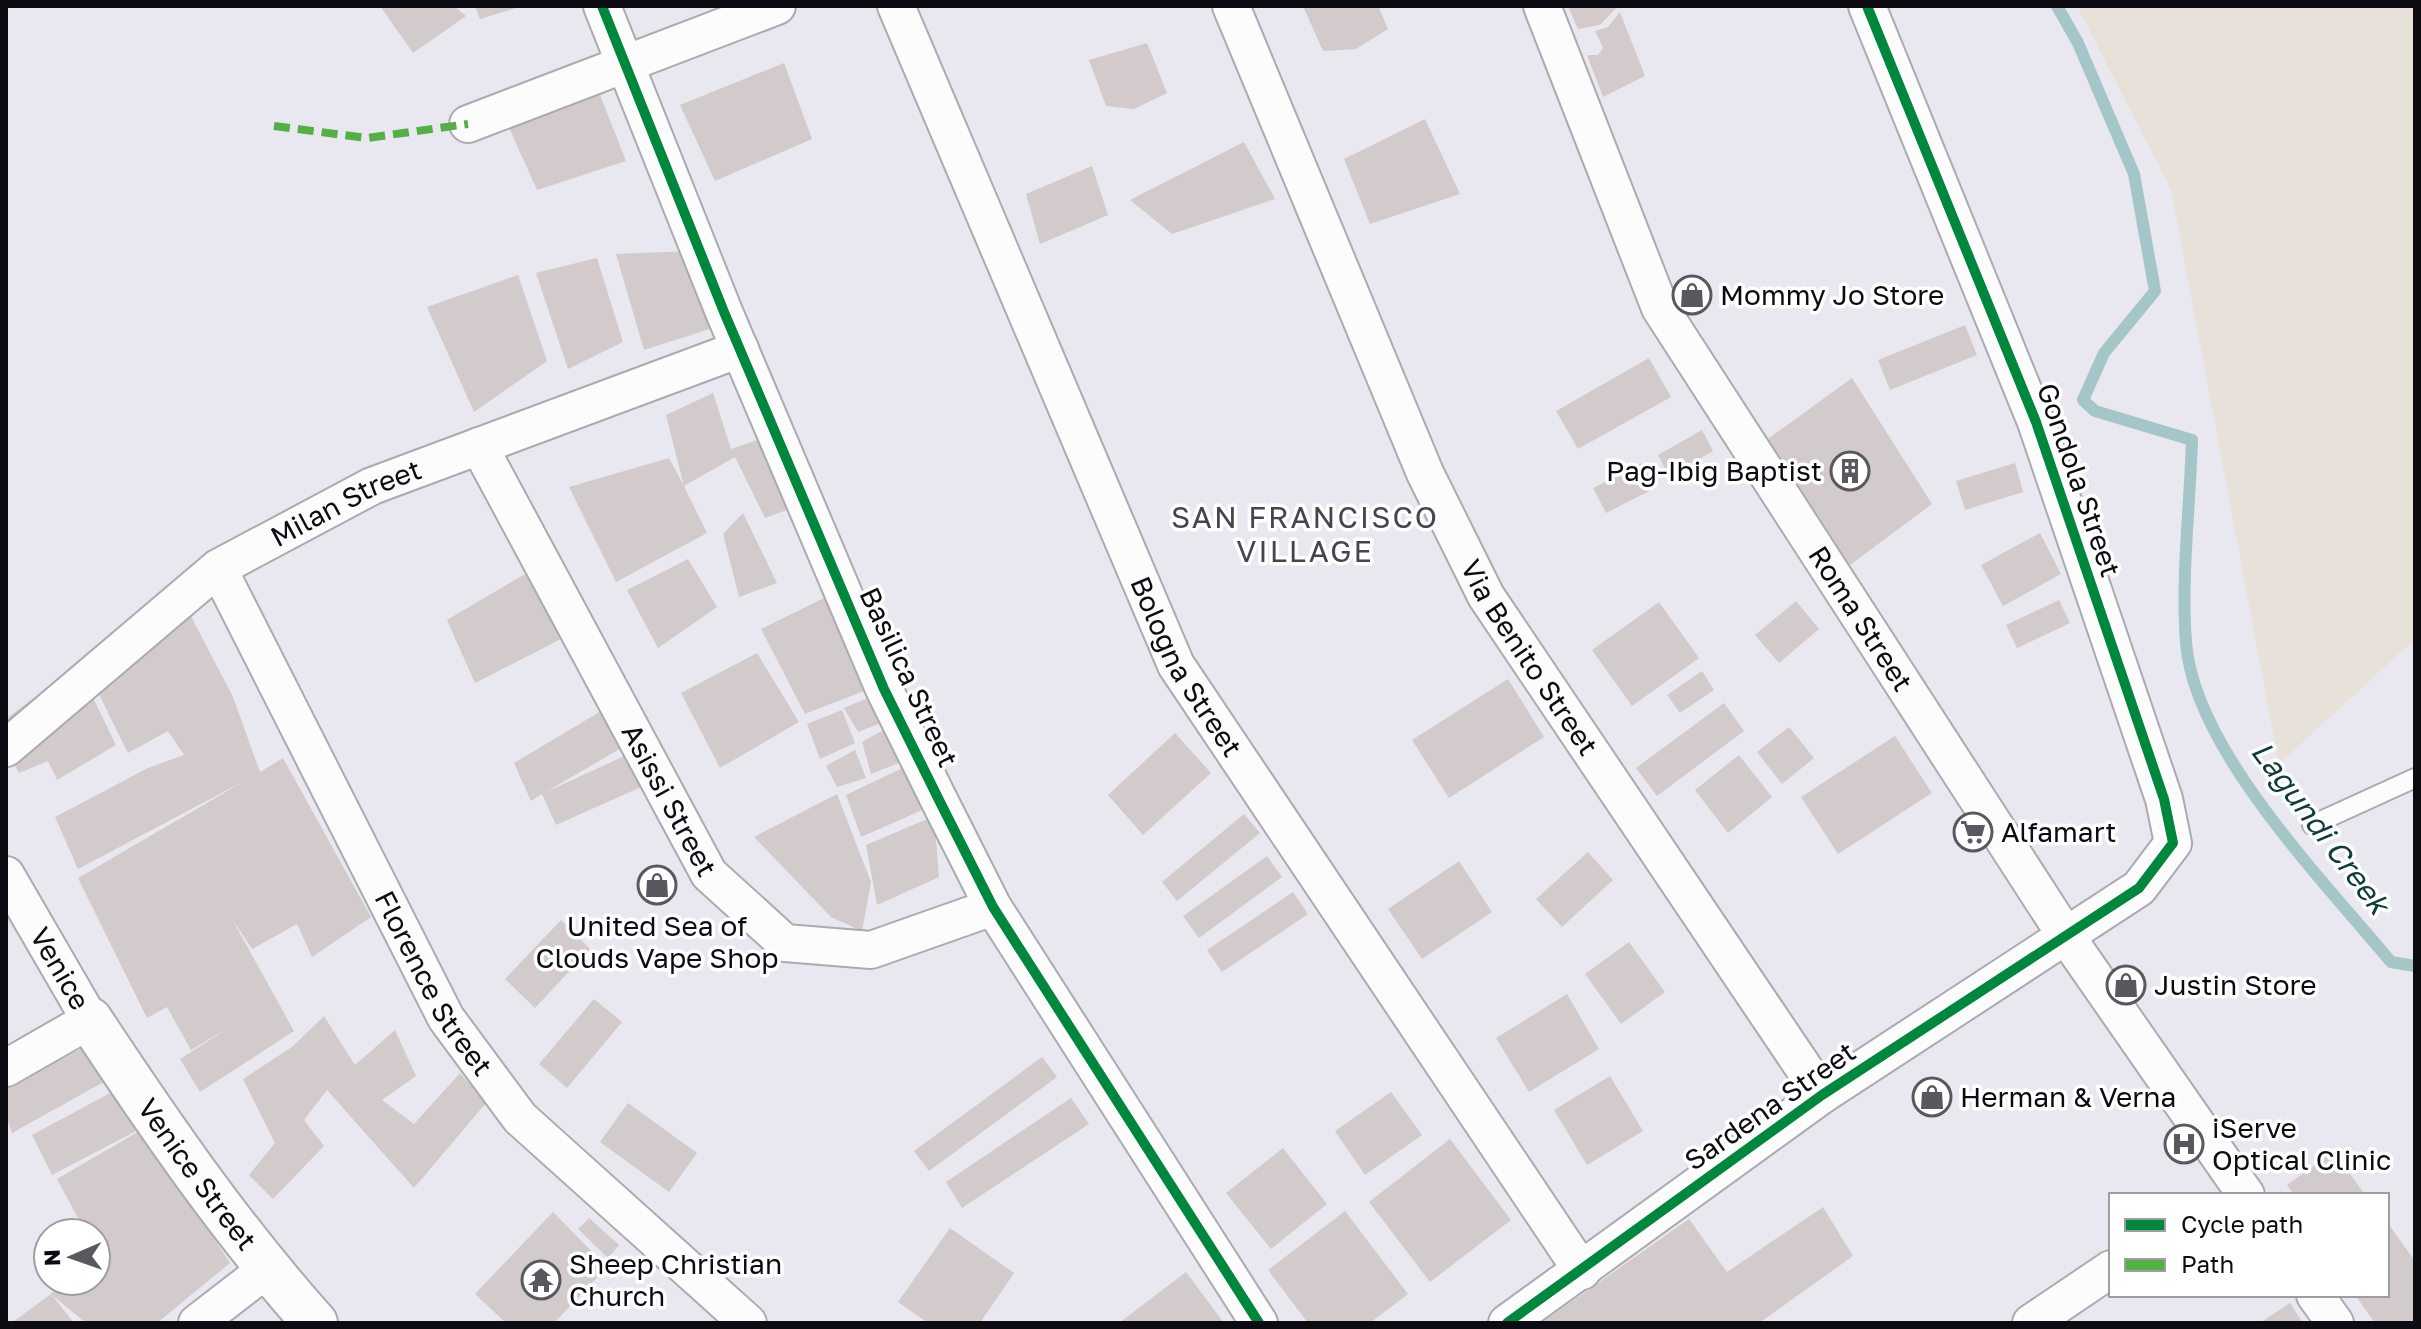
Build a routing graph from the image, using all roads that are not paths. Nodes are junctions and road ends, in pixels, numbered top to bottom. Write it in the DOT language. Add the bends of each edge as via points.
graph roads {
  1 [pos="602,6"];
  2 [pos="777,6"];
  3 [pos="896,6"];
  4 [pos="1231,6"];
  5 [pos="1542,6"];
  6 [pos="1867,6"];
  7 [pos="625,65"];
  8 [pos="468,124"];
  9 [pos="740,349"];
  10 [pos="479,446"];
  11 [pos="218,568"];
  12 [pos="6,748"];
  13 [pos="2415,778"];
  14 [pos="2312,825"];
  15 [pos="6,875"];
  16 [pos="993,907"];
  17 [pos="2066,936"];
  18 [pos="90,1020"];
  19 [pos="6,1068"];
  20 [pos="1822,1095"];
  21 [pos="2235,1191"];
  22 [pos="267,1269"];
  23 [pos="2109,1270"];
  24 [pos="1582,1271"];
  25 [pos="2316,1297"];
  26 [pos="197,1323"];
  27 [pos="315,1323"];
  28 [pos="748,1323"];
  29 [pos="1259,1323"];
  30 [pos="1507,1323"];
  31 [pos="2031,1323"];
  32 [pos="2335,1323"];
  1 -- 7 [label="street, Basilica Street"];
  2 -- 7 [label="street"];
  3 -- 24 [label="street, Bologna Street" via="1176,665"];
  4 -- 20 [label="street, Via Benito Street" via="1425,473 1486,596"];
  5 -- 17 [label="street, Roma Street" via="1660,308"];
  6 -- 17 [label="street, Gondola Street" via="2036,422 2167,814 2173,843 2139,888"];
  7 -- 8 [label="street"];
  7 -- 9 [label="street, Basilica Street"];
  9 -- 10 [label="street, Milan Street"];
  9 -- 16 [label="street, Basilica Street" via="884,689"];
  10 -- 11 [label="street, Milan Street" via="372,486"];
  10 -- 16 [label="street, Asissi Street" via="709,874 785,943 871,950"];
  11 -- 12 [label="street, Milan Street"];
  11 -- 28 [label="street, Florence Street" via="446,1018 520,1118"];
  13 -- 14 [label="lane"];
  15 -- 18 [label="street, Venice"];
  16 -- 29 [label="street, Basilica Street"];
  17 -- 20 [label="street, Sardena Street"];
  17 -- 21 [label="street, Roma Street"];
  18 -- 19 [label="street"];
  18 -- 22 [label="street, Venice Street" via="177,1152"];
  20 -- 24 [label="street, Sardena Street"];
  22 -- 26 [label="street"];
  22 -- 27 [label="street, Venice Street"];
  23 -- 31 [label="street"];
  24 -- 30 [label="street, Sardena Street"];
  25 -- 32 [label="street"];
}
